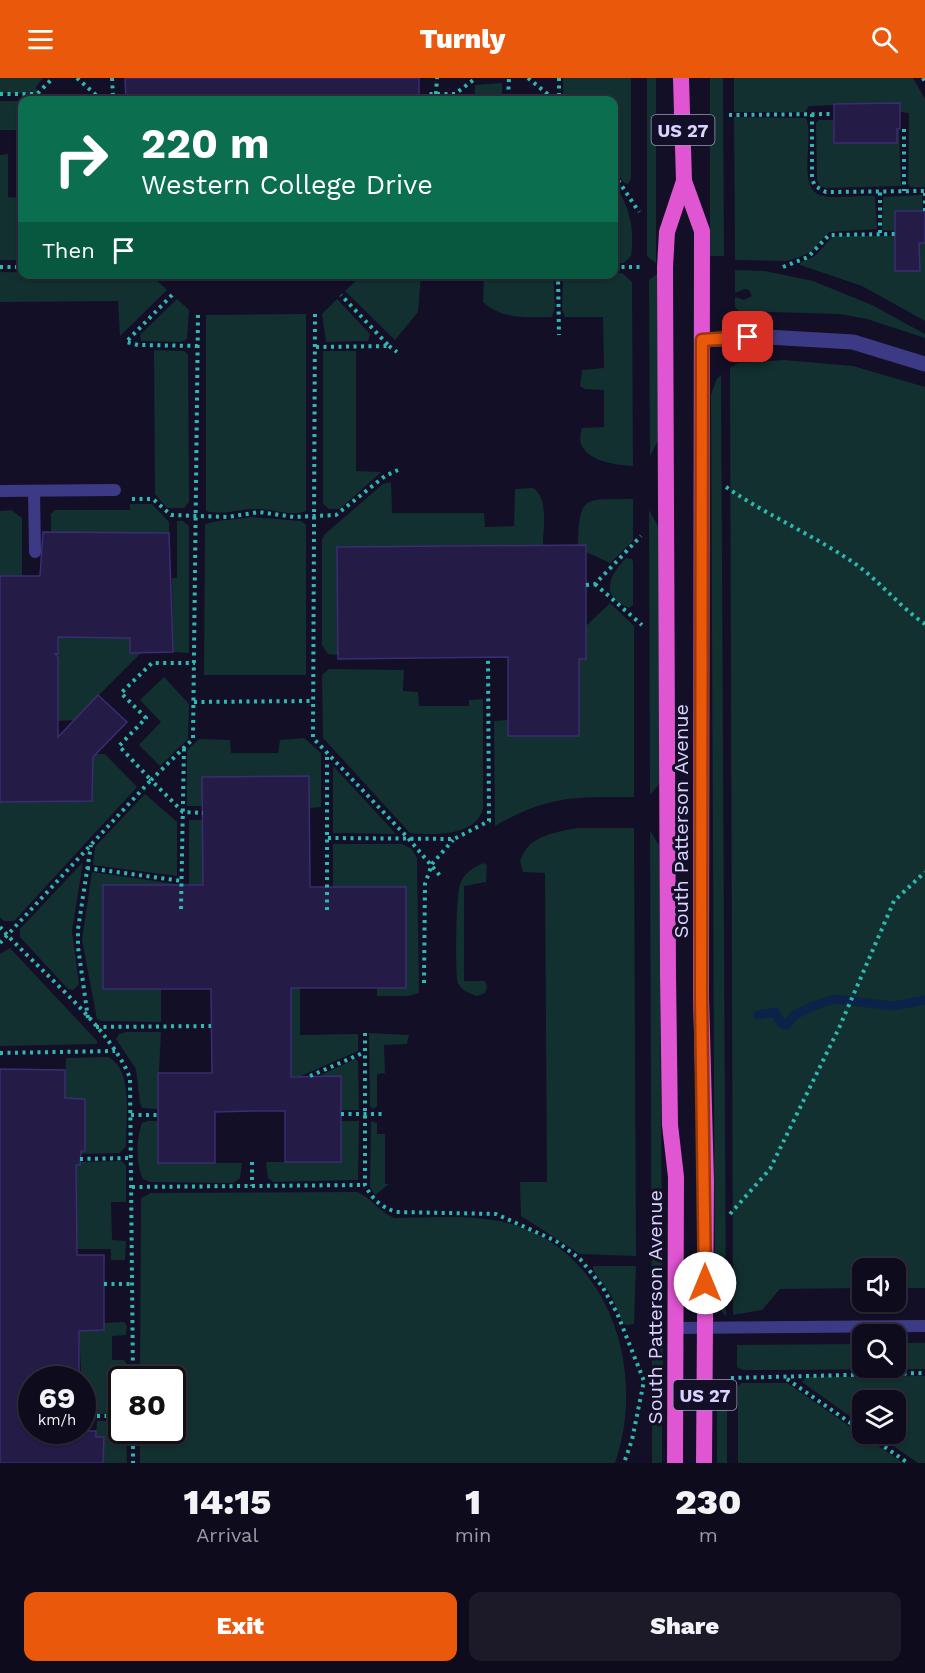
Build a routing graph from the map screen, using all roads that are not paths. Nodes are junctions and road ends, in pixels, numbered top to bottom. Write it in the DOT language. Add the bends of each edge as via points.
graph roads {
  1 [pos="681,78"];
  2 [pos="684,181"];
  3 [pos="702,340"];
  4 [pos="925,364"];
  5 [pos="115,490"];
  6 [pos="0,491"];
  7 [pos="34,491"];
  8 [pos="35,552"];
  9 [pos="925,1326"];
  10 [pos="675,1328"];
  11 [pos="705,1328"];
  12 [pos="675,1463"];
  13 [pos="704,1463"];
  1 -- 2 [label="highway, South Patterson Avenue / US 27"];
  2 -- 3 [label="highway, South Patterson Avenue / US 27" via="702,231"];
  2 -- 10 [label="highway, South Patterson Avenue / US 27" via="667,232 665,267 668,974 670,1125 676,1177"];
  3 -- 4 [label="street" via="767,337 854,342"];
  3 -- 11 [label="highway, South Patterson Avenue / US 27"];
  5 -- 7 [label="lane"];
  6 -- 7 [label="lane"];
  7 -- 8 [label="lane"];
  9 -- 11 [label="lane"];
  10 -- 11 [label="lane"];
  10 -- 12 [label="highway, South Patterson Avenue / US 27"];
  11 -- 13 [label="highway, South Patterson Avenue / US 27"];
}
